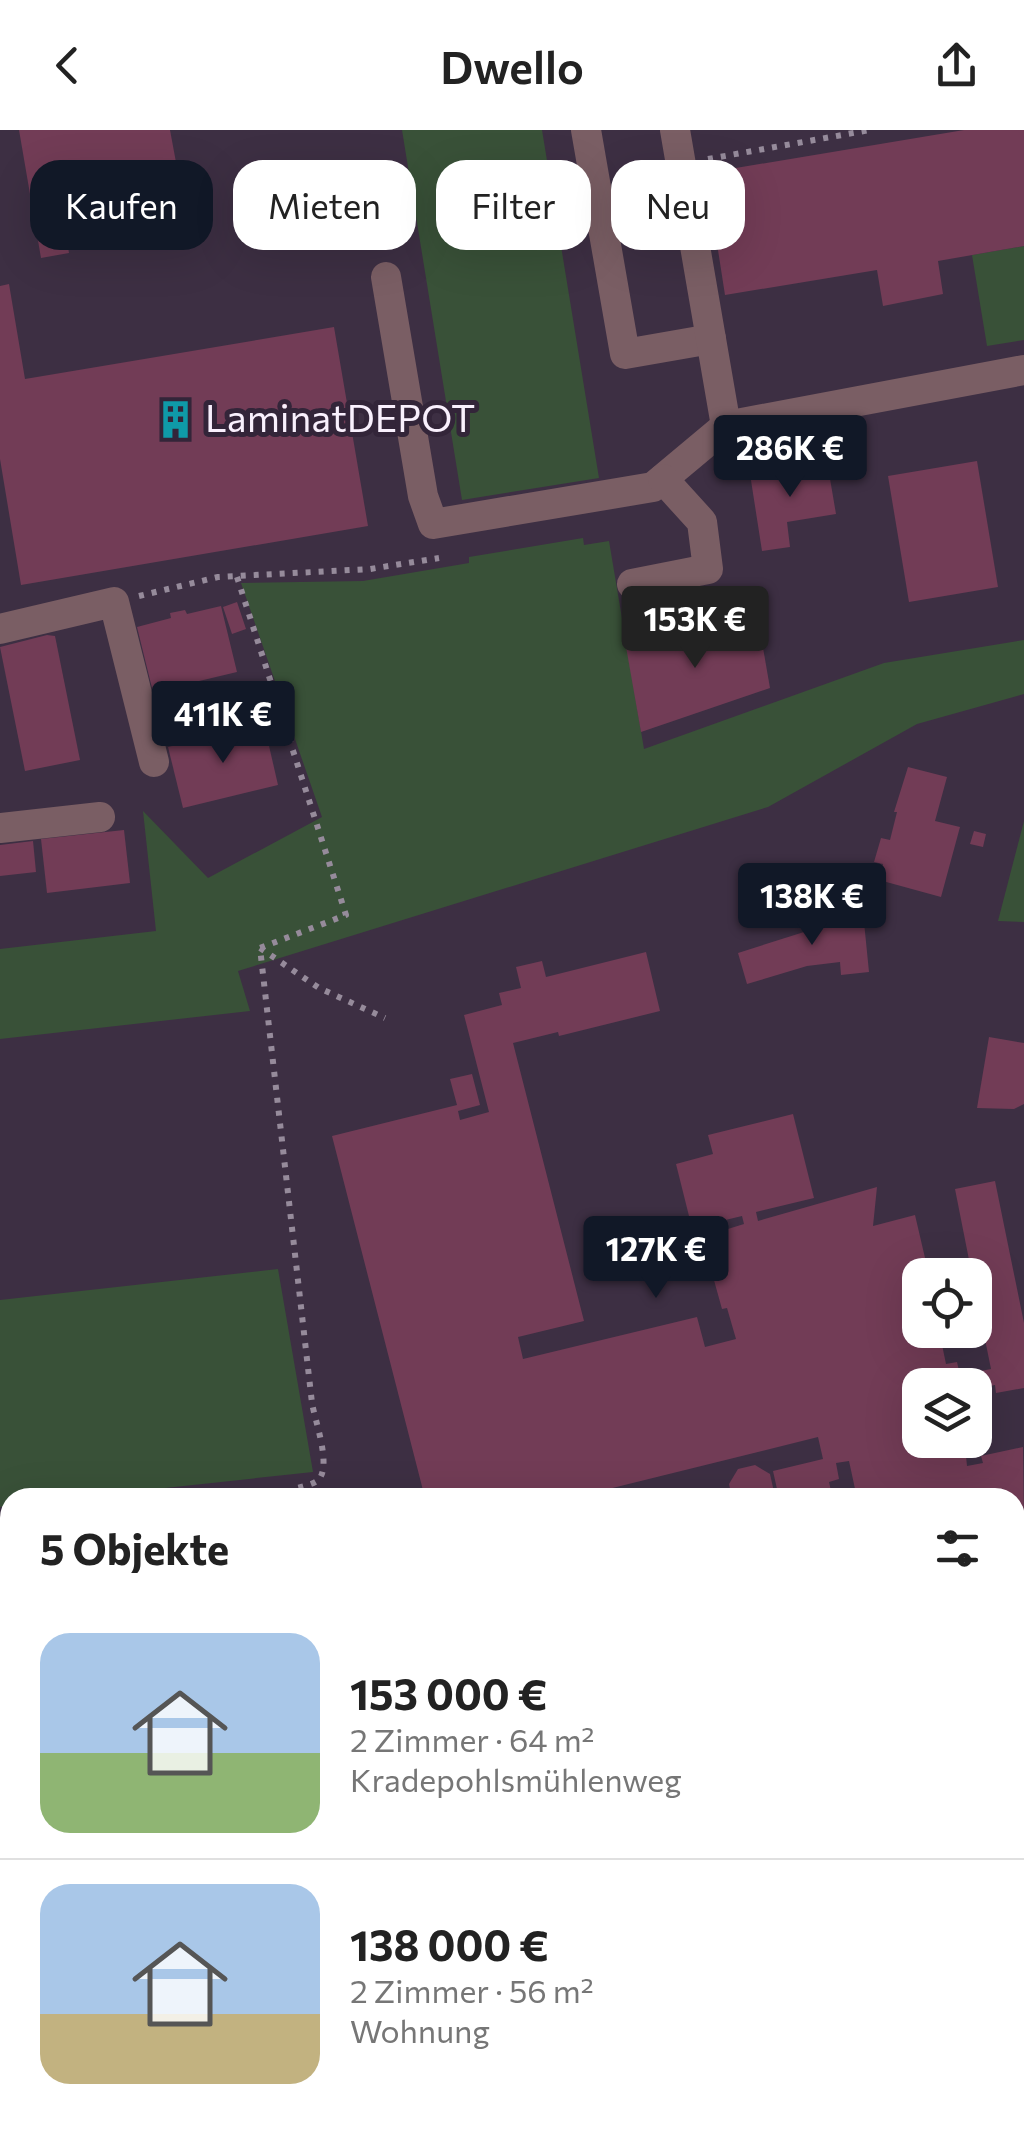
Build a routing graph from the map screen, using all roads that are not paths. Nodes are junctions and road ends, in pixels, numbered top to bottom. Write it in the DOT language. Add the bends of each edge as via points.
graph roads {
  1 [pos="586,130"];
  2 [pos="674,130"];
  3 [pos="386,277"];
  4 [pos="711,339"];
  5 [pos="1024,370"];
  6 [pos="726,426"];
  7 [pos="658,483"];
  8 [pos="632,584"];
  9 [pos="0,629"];
  10 [pos="154,762"];
  11 [pos="100,817"];
  12 [pos="0,828"];
  1 -- 4 [label="street" via="625,354"];
  2 -- 4 [label="street"];
  3 -- 7 [label="street" via="433,524"];
  4 -- 6 [label="street"];
  5 -- 6 [label="street"];
  6 -- 7 [label="street"];
  7 -- 8 [label="street" via="702,522 708,570"];
  9 -- 10 [label="street" via="114,602"];
  11 -- 12 [label="street"];
}
